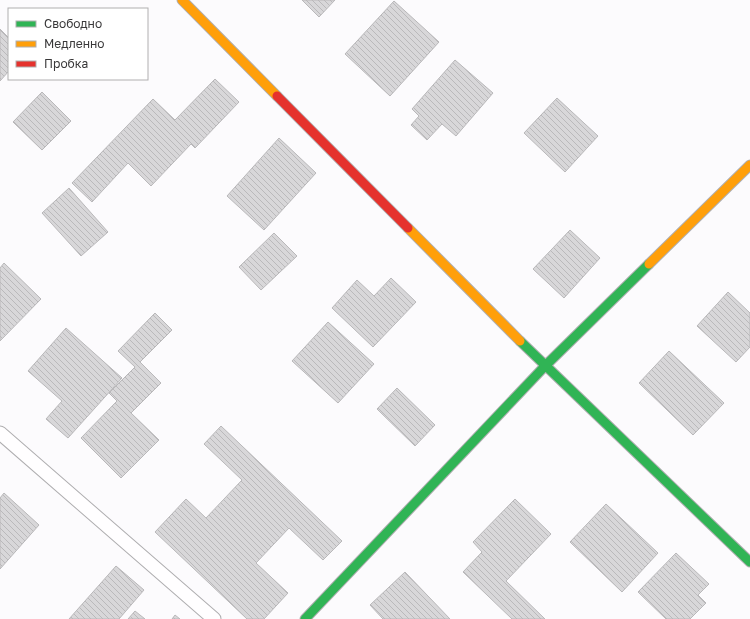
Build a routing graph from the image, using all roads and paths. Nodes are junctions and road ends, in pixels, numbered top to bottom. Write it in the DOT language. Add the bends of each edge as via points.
graph roads {
  1 [pos="182,0"];
  2 [pos="750,165"];
  3 [pos="545,366"];
  4 [pos="0,433"];
  5 [pos="750,562"];
  6 [pos="214,619"];
  7 [pos="306,619"];
  1 -- 3 [label="street"];
  2 -- 3 [label="street"];
  3 -- 5 [label="street"];
  3 -- 7 [label="street"];
  4 -- 6 [label="lane"];
}
